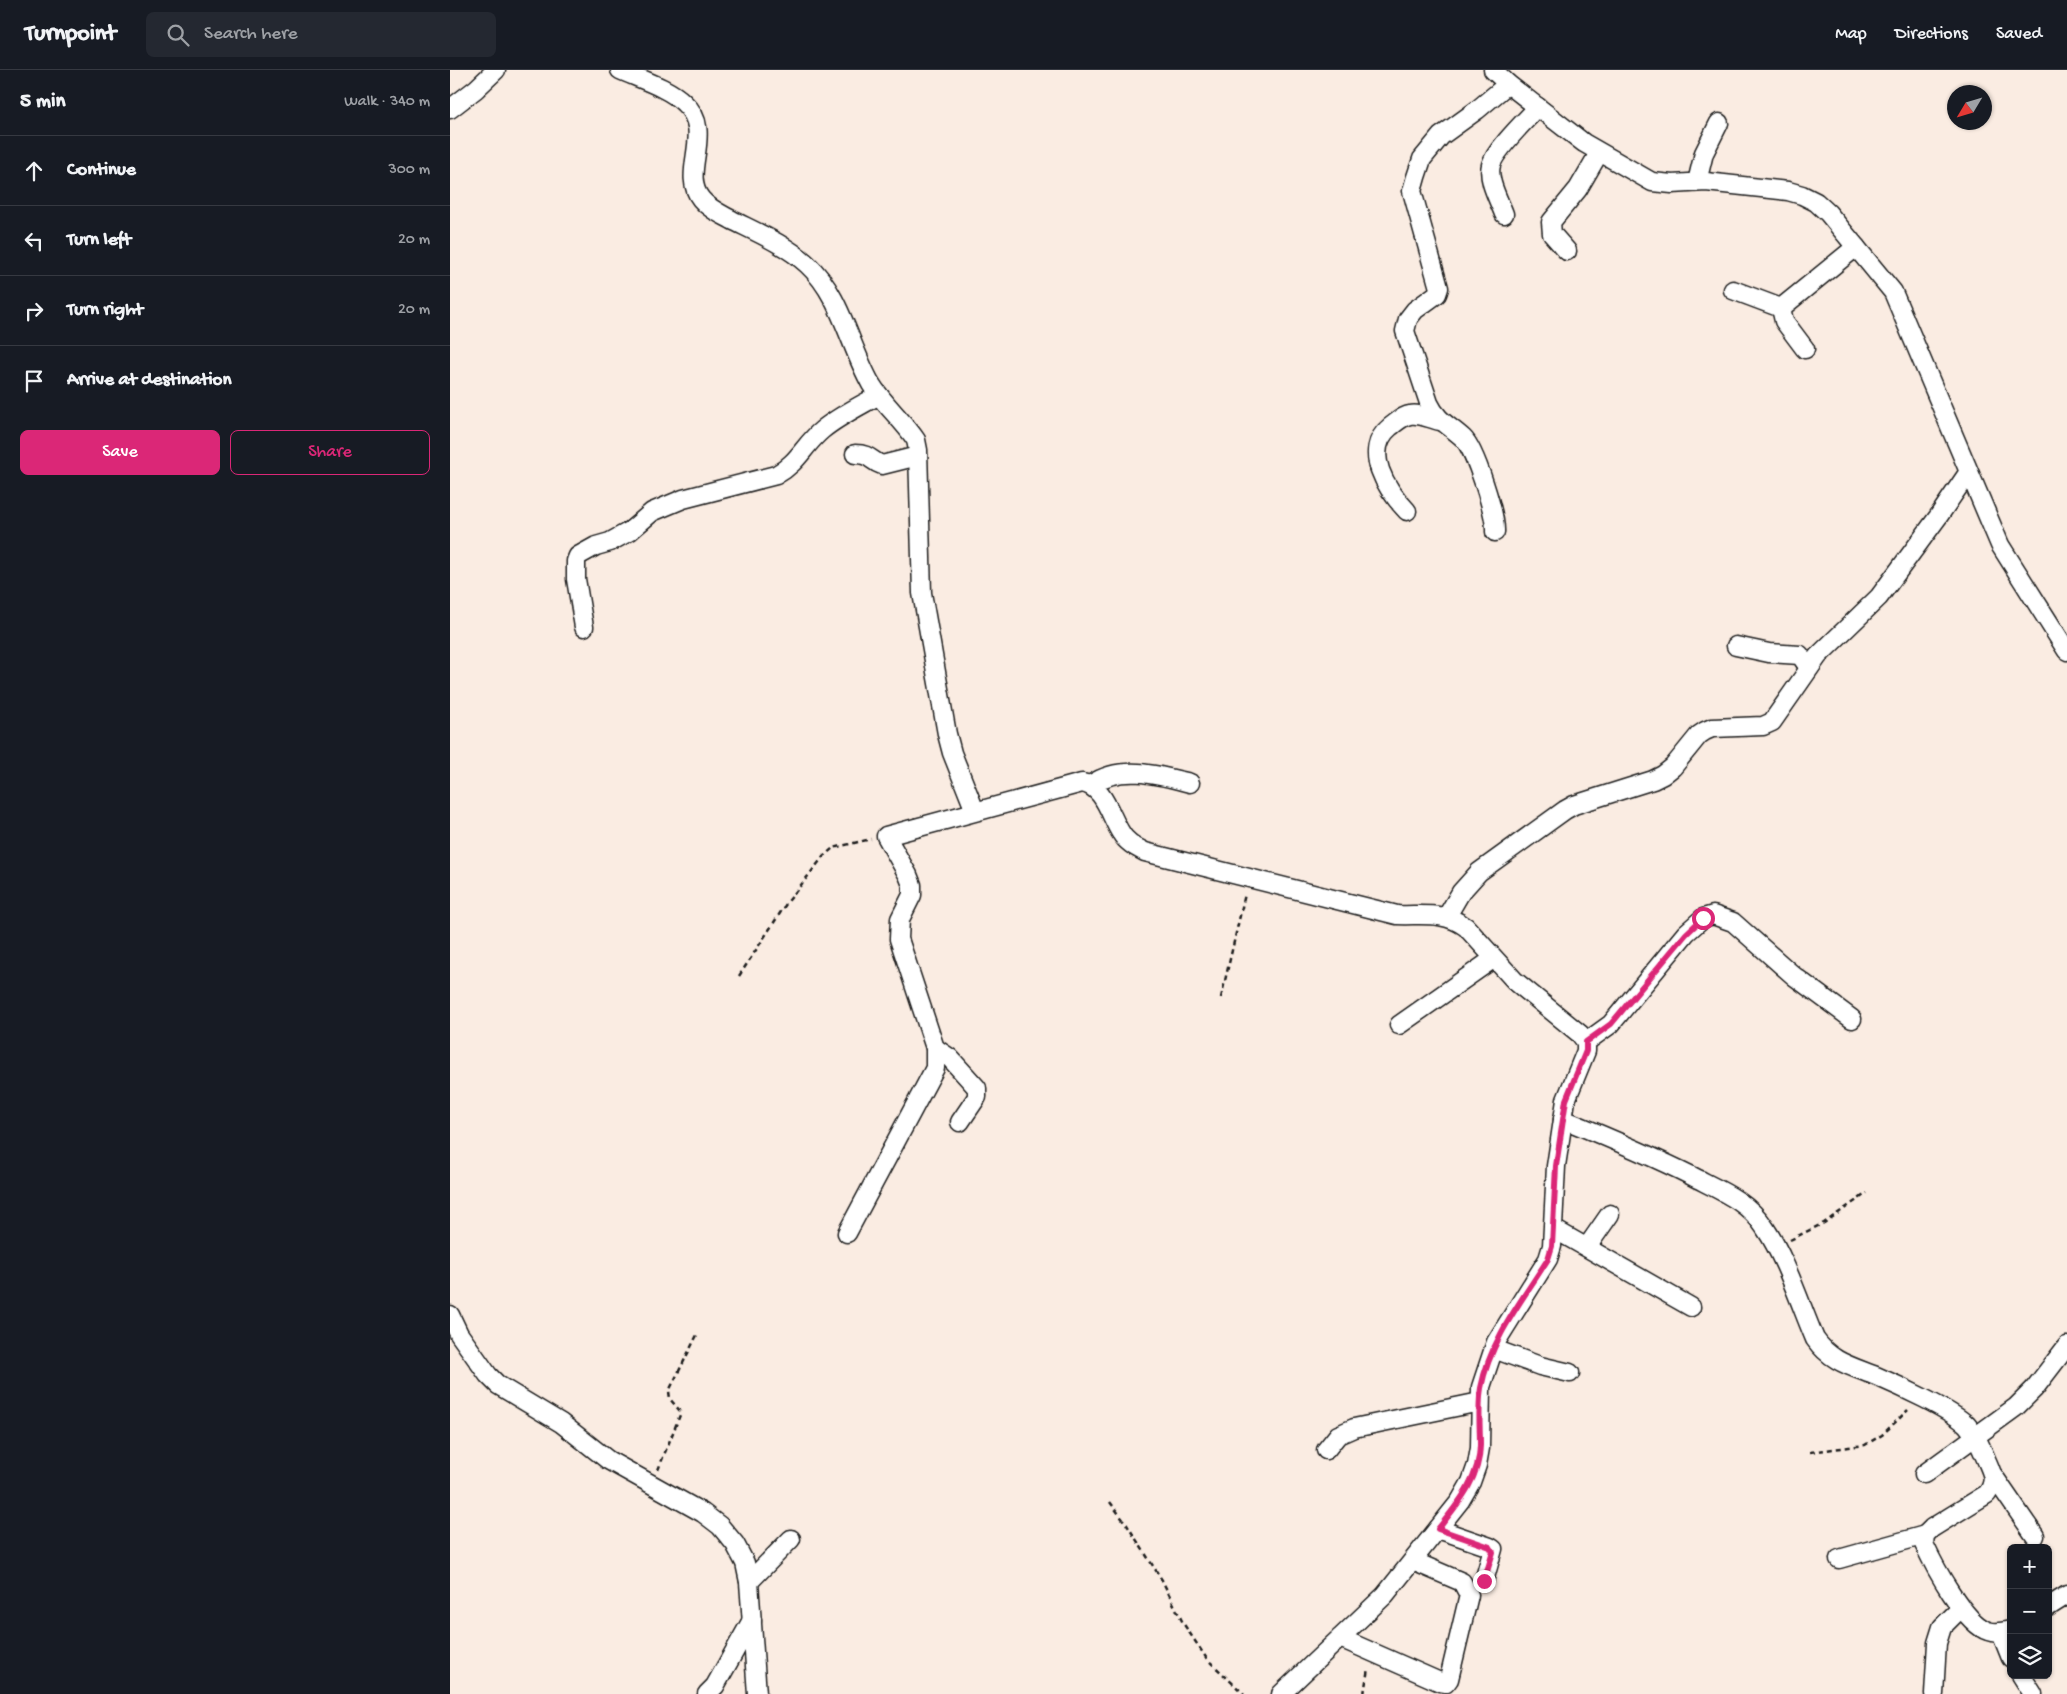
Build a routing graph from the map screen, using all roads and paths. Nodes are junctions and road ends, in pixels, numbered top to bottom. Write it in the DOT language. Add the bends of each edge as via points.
graph roads {
  1 [pos="496,70"];
  2 [pos="620,70"];
  3 [pos="1493,70"];
  4 [pos="1508,84"];
  5 [pos="1538,107"];
  6 [pos="450,109"];
  7 [pos="1719,123"];
  8 [pos="1599,153"];
  9 [pos="1697,182"];
  10 [pos="1504,214"];
  11 [pos="1856,247"];
  12 [pos="1567,251"];
  13 [pos="1732,290"];
  14 [pos="1781,308"];
  15 [pos="1805,349"];
  16 [pos="879,395"];
  17 [pos="1440,421"];
  18 [pos="855,454"];
  19 [pos="918,456"];
  20 [pos="1968,472"];
  21 [pos="1407,511"];
  22 [pos="1495,532"];
  23 [pos="584,627"];
  24 [pos="2065,642"];
  25 [pos="1736,646"];
  26 [pos="1809,668"];
  27 [pos="1190,783"];
  28 [pos="1092,784"];
  29 [pos="975,811"];
  30 [pos="886,836"];
  31 [pos="1248,878"];
  32 [pos="1447,916"];
  33 [pos="1493,959"];
  34 [pos="739,976"];
  35 [pos="1221,998"];
  36 [pos="1852,1019"];
  37 [pos="1399,1025"];
  38 [pos="1586,1042"];
  39 [pos="935,1048"];
  40 [pos="1563,1119"];
  41 [pos="960,1122"];
  42 [pos="1867,1193"];
  43 [pos="1610,1214"];
  44 [pos="1554,1229"];
  45 [pos="847,1233"];
  46 [pos="1775,1244"];
  47 [pos="1587,1247"];
  48 [pos="1691,1307"];
  49 [pos="450,1316"];
  50 [pos="697,1335"];
  51 [pos="2067,1346"];
  52 [pos="1494,1349"];
  53 [pos="1570,1373"];
  54 [pos="1920,1398"];
  55 [pos="1480,1402"];
  56 [pos="1976,1437"];
  57 [pos="1326,1450"];
  58 [pos="1810,1452"];
  59 [pos="1924,1474"];
  60 [pos="1993,1475"];
  61 [pos="651,1485"];
  62 [pos="1110,1502"];
  63 [pos="1438,1529"];
  64 [pos="1925,1535"];
  65 [pos="2035,1536"];
  66 [pos="791,1539"];
  67 [pos="1839,1559"];
  68 [pos="1412,1561"];
  69 [pos="1484,1581"];
  70 [pos="749,1582"];
  71 [pos="2067,1595"];
  72 [pos="2052,1604"];
  73 [pos="1961,1608"];
  74 [pos="752,1620"];
  75 [pos="2006,1631"];
  76 [pos="1340,1638"];
  77 [pos="1372,1652"];
  78 [pos="2024,1679"];
  79 [pos="707,1694"];
  80 [pos="757,1694"];
  81 [pos="1244,1694"];
  82 [pos="1280,1694"];
  83 [pos="1364,1694"];
  84 [pos="1934,1694"];
  85 [pos="2033,1694"];
  1 -- 6 [label="street"];
  2 -- 16 [label="street" via="674,95 692,111 699,134 696,192 712,209 793,252 808,265 830,294 870,383"];
  3 -- 4 [label="street"];
  4 -- 5 [label="street"];
  4 -- 17 [label="street" via="1441,136 1422,160 1412,191 1439,288 1437,294 1415,310 1405,331 1429,403"];
  5 -- 8 [label="street"];
  5 -- 10 [label="street" via="1497,153 1491,166 1492,180"];
  7 -- 9 [label="street" via="1704,153"];
  8 -- 9 [label="street" via="1652,182"];
  8 -- 12 [label="street" via="1578,189 1552,222 1552,234"];
  9 -- 11 [label="street" via="1802,195 1828,213"];
  11 -- 14 [label="street"];
  11 -- 20 [label="street" via="1885,281 1899,304"];
  13 -- 14 [label="street"];
  14 -- 15 [label="street" via="1784,321"];
  16 -- 19 [label="street" via="916,440"];
  16 -- 23 [label="street" via="824,428 789,468 776,475 683,499 652,512 630,531 578,556 576,580"];
  17 -- 21 [label="street" via="1407,415 1379,439 1381,476"];
  17 -- 22 [label="street" via="1472,449"];
  18 -- 19 [label="street" via="869,456 882,465"];
  19 -- 29 [label="street" via="922,593 947,734"];
  20 -- 24 [label="street" via="2000,545"];
  20 -- 26 [label="street" via="1879,597"];
  25 -- 26 [label="street" via="1800,655"];
  26 -- 32 [label="street" via="1772,722 1763,726 1712,728 1705,731 1664,775 1564,810 1479,872 1461,892"];
  27 -- 28 [label="street" via="1142,773 1104,777"];
  28 -- 29 [label="street" via="1082,783"];
  28 -- 31 [label="street" via="1121,834 1132,845 1145,852"];
  29 -- 30 [label="street"];
  30 -- 34 [label="path" via="833,848 823,857 786,904"];
  30 -- 39 [label="street" via="912,885 912,895 900,919 899,939"];
  31 -- 32 [label="street" via="1397,915"];
  31 -- 35 [label="path"];
  32 -- 33 [label="street" via="1466,927"];
  33 -- 37 [label="street"];
  33 -- 38 [label="street"];
  36 -- 38 [label="street" via="1794,976 1733,922 1713,915 1703,918 1686,934 1611,1024"];
  38 -- 40 [label="street" via="1586,1051 1570,1090"];
  39 -- 41 [label="street" via="950,1058 977,1088 977,1097"];
  39 -- 45 [label="street" via="935,1068"];
  40 -- 44 [label="street" via="1556,1166"];
  40 -- 46 [label="street" via="1652,1157 1735,1198 1751,1210"];
  42 -- 46 [label="path" via="1824,1223"];
  43 -- 47 [label="street"];
  44 -- 47 [label="street"];
  44 -- 52 [label="street" via="1548,1259"];
  46 -- 54 [label="street" via="1823,1350 1836,1361"];
  47 -- 48 [label="street"];
  49 -- 61 [label="street" via="459,1334 498,1386 561,1423 608,1460"];
  50 -- 61 [label="path" via="669,1391 680,1415"];
  51 -- 56 [label="street" via="2034,1389"];
  52 -- 53 [label="street"];
  52 -- 55 [label="street" via="1481,1387"];
  54 -- 56 [label="street" via="1954,1415"];
  54 -- 58 [label="path" via="1882,1435 1865,1445"];
  55 -- 57 [label="street" via="1354,1428 1338,1435"];
  55 -- 63 [label="street" via="1477,1465 1460,1501"];
  56 -- 59 [label="street"];
  56 -- 60 [label="street"];
  60 -- 64 [label="street" via="1993,1486 1987,1494"];
  60 -- 65 [label="street"];
  61 -- 70 [label="street" via="720,1526 742,1557"];
  62 -- 81 [label="path" via="1162,1580 1183,1623 1207,1659"];
  63 -- 68 [label="street"];
  63 -- 69 [label="street" via="1490,1547 1493,1552"];
  64 -- 67 [label="street"];
  64 -- 73 [label="street" via="1924,1544"];
  66 -- 70 [label="street"];
  68 -- 76 [label="street" via="1385,1595"];
  68 -- 77 [label="street" via="1462,1582 1468,1590 1468,1602 1449,1679 1446,1683 1440,1682"];
  70 -- 74 [label="street"];
  71 -- 72 [label="street"];
  73 -- 75 [label="street" via="1975,1624 1987,1631"];
  73 -- 84 [label="street" via="1942,1627 1937,1643"];
  74 -- 79 [label="street" via="715,1686"];
  74 -- 80 [label="street"];
  76 -- 77 [label="street"];
  76 -- 82 [label="street"];
  77 -- 83 [label="path"];
  78 -- 85 [label="street"];
}
